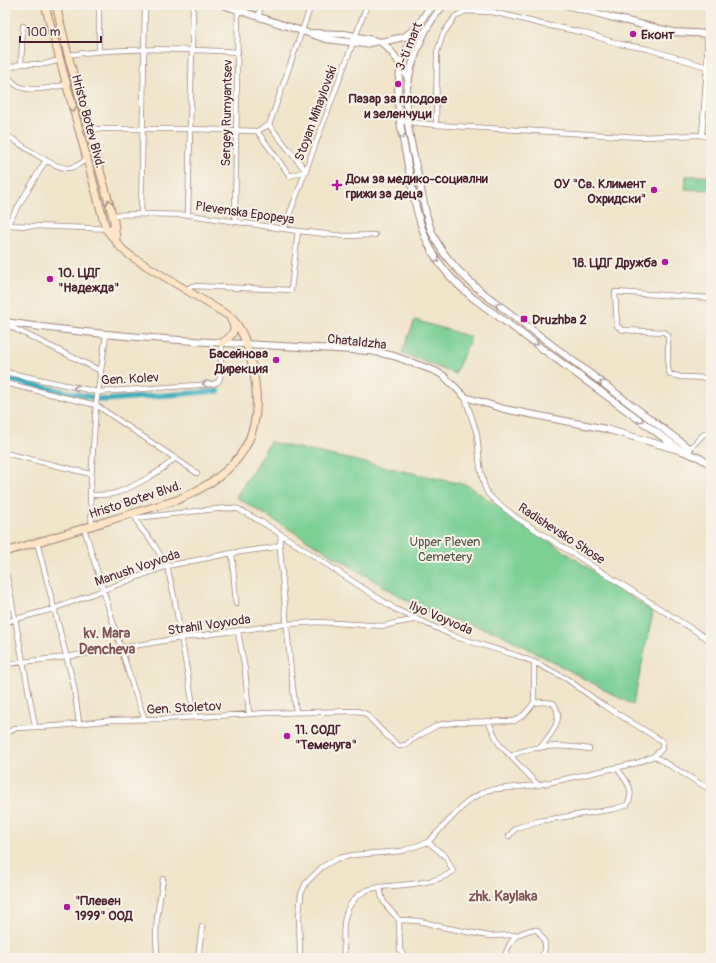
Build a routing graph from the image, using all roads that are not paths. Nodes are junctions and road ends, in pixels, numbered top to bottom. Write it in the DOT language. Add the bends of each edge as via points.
graph roads {
  1 [pos="45,5"];
  2 [pos="56,5"];
  3 [pos="99,5"];
  4 [pos="145,5"];
  5 [pos="193,5"];
  6 [pos="223,5"];
  7 [pos="260,5"];
  8 [pos="311,5"];
  9 [pos="367,5"];
  10 [pos="431,5"];
  11 [pos="444,5"];
  12 [pos="566,5"];
  13 [pos="238,7"];
  14 [pos="436,12"];
  15 [pos="260,17"];
  16 [pos="23,26"];
  17 [pos="417,27"];
  18 [pos="304,32"];
  19 [pos="709,34"];
  20 [pos="355,36"];
  21 [pos="377,42"];
  22 [pos="352,43"];
  23 [pos="145,49"];
  24 [pos="99,50"];
  25 [pos="191,50"];
  26 [pos="238,52"];
  27 [pos="68,55"];
  28 [pos="60,60"];
  29 [pos="21,64"];
  30 [pos="401,66"];
  31 [pos="707,66"];
  32 [pos="6,69"];
  33 [pos="408,80"];
  34 [pos="66,84"];
  35 [pos="400,121"];
  36 [pos="408,122"];
  37 [pos="269,125"];
  38 [pos="436,125"];
  39 [pos="88,129"];
  40 [pos="143,129"];
  41 [pos="190,129"];
  42 [pos="237,130"];
  43 [pos="257,130"];
  44 [pos="5,134"];
  45 [pos="702,135"];
  46 [pos="711,138"];
  47 [pos="86,159"];
  48 [pos="46,160"];
  49 [pos="306,171"];
  50 [pos="101,174"];
  51 [pos="91,177"];
  52 [pos="141,214"];
  53 [pos="188,215"];
  54 [pos="112,216"];
  55 [pos="235,222"];
  56 [pos="6,225"];
  57 [pos="106,229"];
  58 [pos="116,229"];
  59 [pos="284,229"];
  60 [pos="298,231"];
  61 [pos="375,235"];
  62 [pos="116,240"];
  63 [pos="186,290"];
  64 [pos="711,298"];
  65 [pos="229,316"];
  66 [pos="5,323"];
  67 [pos="106,334"];
  68 [pos="222,343"];
  69 [pos="246,344"];
  70 [pos="101,370"];
  71 [pos="5,372"];
  72 [pos="711,378"];
  73 [pos="5,383"];
  74 [pos="465,397"];
  75 [pos="97,398"];
  76 [pos="711,432"];
  77 [pos="689,448"];
  78 [pos="682,451"];
  79 [pos="5,453"];
  80 [pos="175,458"];
  81 [pos="700,458"];
  82 [pos="711,465"];
  83 [pos="197,473"];
  84 [pos="91,474"];
  85 [pos="90,495"];
  86 [pos="134,516"];
  87 [pos="92,526"];
  88 [pos="84,528"];
  89 [pos="281,535"];
  90 [pos="37,542"];
  91 [pos="280,545"];
  92 [pos="5,552"];
  93 [pos="232,552"];
  94 [pos="167,566"];
  95 [pos="7,576"];
  96 [pos="104,590"];
  97 [pos="236,604"];
  98 [pos="53,609"];
  99 [pos="417,619"];
  100 [pos="15,620"];
  101 [pos="5,622"];
  102 [pos="287,624"];
  103 [pos="238,632"];
  104 [pos="181,638"];
  105 [pos="711,641"];
  106 [pos="121,648"];
  107 [pos="66,657"];
  108 [pos="23,662"];
  109 [pos="534,662"];
  110 [pos="5,664"];
  111 [pos="534,703"];
  112 [pos="296,712"];
  113 [pos="249,714"];
  114 [pos="195,717"];
  115 [pos="145,720"];
  116 [pos="488,721"];
  117 [pos="79,723"];
  118 [pos="35,726"];
  119 [pos="5,734"];
  120 [pos="540,748"];
  121 [pos="589,749"];
  122 [pos="511,756"];
  123 [pos="654,756"];
  124 [pos="617,768"];
  125 [pos="538,785"];
  126 [pos="711,790"];
  127 [pos="509,836"];
  128 [pos="428,842"];
  129 [pos="163,879"];
  130 [pos="380,887"];
  131 [pos="399,920"];
  132 [pos="202,927"];
  133 [pos="517,934"];
  134 [pos="300,953"];
  135 [pos="158,958"];
  136 [pos="200,958"];
  137 [pos="345,958"];
  138 [pos="405,958"];
  139 [pos="505,958"];
  140 [pos="541,958"];
  1 -- 28 [label="main road, Hristo Botev Blvd."];
  2 -- 27 [label="main road, Hristo Botev Blvd."];
  3 -- 24 [label="street"];
  4 -- 23 [label="street"];
  5 -- 25 [label="street"];
  6 -- 13 [label="street"];
  7 -- 15 [label="street"];
  8 -- 18 [label="street"];
  9 -- 20 [label="street, Stoyan Mihaylovski"];
  10 -- 17 [label="street"];
  11 -- 14 [label="street, 3-ti mart"];
  12 -- 19 [label="street" via="673,32"];
  13 -- 15 [label="street"];
  13 -- 26 [label="street, Sergey Rumyantsev"];
  14 -- 17 [label="street, 3-ti mart"];
  14 -- 33 [label="street, 3-ti mart" via="419,45"];
  15 -- 18 [label="street"];
  16 -- 29 [label="street"];
  17 -- 21 [label="street, 3-ti mart" via="404,37"];
  17 -- 30 [label="street"];
  18 -- 20 [label="street"];
  18 -- 22 [label="street" via="326,40"];
  18 -- 37 [label="street"];
  19 -- 31 [label="street"];
  20 -- 21 [label="street"];
  20 -- 22 [label="street, Stoyan Mihaylovski"];
  21 -- 22 [label="street"];
  21 -- 30 [label="street, 3-ti mart" via="387,47"];
  22 -- 49 [label="street, Stoyan Mihaylovski"];
  23 -- 24 [label="street"];
  23 -- 25 [label="street"];
  23 -- 40 [label="street"];
  24 -- 27 [label="street"];
  25 -- 26 [label="street"];
  25 -- 41 [label="street"];
  26 -- 42 [label="street, Sergey Rumyantsev"];
  27 -- 39 [label="main road, Hristo Botev Blvd."];
  28 -- 29 [label="street" via="45,64"];
  28 -- 34 [label="main road, Hristo Botev Blvd."];
  29 -- 32 [label="street"];
  30 -- 33 [label="street, 3-ti mart"];
  30 -- 35 [label="street"];
  31 -- 38 [label="street" via="582,32 492,12 466,11 455,17 443,34 437,52"];
  31 -- 45 [label="street"];
  32 -- 34 [label="street" via="17,86 24,90"];
  33 -- 36 [label="street"];
  34 -- 47 [label="main road, Hristo Botev Blvd., one-way"];
  35 -- 36 [label="street"];
  35 -- 78 [label="street, one-way" via="421,227 433,254 450,277 473,298"];
  36 -- 38 [label="street"];
  77 -- 36 [label="street, one-way" via="483,293 447,258 437,243 426,214"];
  37 -- 43 [label="street"];
  37 -- 49 [label="street"];
  38 -- 45 [label="street" via="639,137"];
  39 -- 40 [label="street"];
  39 -- 50 [label="main road, Hristo Botev Blvd."];
  40 -- 41 [label="street"];
  40 -- 52 [label="street"];
  41 -- 42 [label="street"];
  41 -- 53 [label="street"];
  42 -- 43 [label="street"];
  42 -- 55 [label="street, Sergey Rumyantsev"];
  43 -- 49 [label="street" via="290,176"];
  44 -- 48 [label="street"];
  45 -- 46 [label="street"];
  47 -- 48 [label="street" via="70,168"];
  47 -- 51 [label="main road, Hristo Botev Blvd."];
  48 -- 56 [label="street"];
  49 -- 59 [label="street, Stoyan Mihaylovski"];
  50 -- 51 [label="main road"];
  54 -- 50 [label="main road, Hristo Botev Blvd., one-way"];
  51 -- 57 [label="main road, Hristo Botev Blvd."];
  52 -- 53 [label="street, Plevenska Epopeya"];
  52 -- 54 [label="street, Plevenska Epopeya"];
  53 -- 55 [label="street, Plevenska Epopeya"];
  54 -- 58 [label="main road, Hristo Botev Blvd."];
  55 -- 59 [label="street, Plevenska Epopeya"];
  56 -- 57 [label="street"];
  57 -- 58 [label="street"];
  57 -- 62 [label="main road, Hristo Botev Blvd."];
  58 -- 62 [label="main road, Hristo Botev Blvd."];
  59 -- 60 [label="street, Plevenska Epopeya"];
  60 -- 61 [label="street, Plevenska Epopeya" via="344,236"];
  60 -- 63 [label="street" via="291,290 192,286"];
  62 -- 63 [label="main road, Hristo Botev Blvd." via="132,257"];
  63 -- 65 [label="main road, Hristo Botev Blvd."];
  64 -- 72 [label="street" via="615,292 617,326 623,330 664,332 668,335 670,374"];
  65 -- 68 [label="main road" via="234,331 230,338"];
  65 -- 69 [label="main road, Hristo Botev Blvd." via="238,325"];
  66 -- 67 [label="street, Chataldzha"];
  66 -- 70 [label="street, Chataldzha"];
  67 -- 68 [label="street, Chataldzha"];
  67 -- 70 [label="street"];
  68 -- 69 [label="street, Chataldzha"];
  68 -- 75 [label="street, Gen. Kolev, one-way" via="218,382"];
  69 -- 74 [label="street, Chataldzha" via="371,351 394,356 444,376"];
  69 -- 86 [label="main road, Hristo Botev Blvd." via="255,380 257,405 251,433 243,452 223,474 202,489"];
  70 -- 75 [label="street"];
  75 -- 71 [label="street, Gen. Kolev, one-way"];
  73 -- 75 [label="street, Gen. Kolev"];
  74 -- 78 [label="street, Chataldzha" via="504,409 592,426"];
  74 -- 105 [label="street, Radishevsko Shose" via="477,434 482,481 495,502"];
  75 -- 80 [label="street"];
  75 -- 84 [label="street"];
  76 -- 77 [label="street" via="702,434"];
  77 -- 78 [label="street"];
  77 -- 81 [label="street"];
  78 -- 81 [label="street"];
  79 -- 84 [label="street"];
  80 -- 83 [label="street"];
  80 -- 85 [label="street" via="164,468 121,491 106,495"];
  81 -- 82 [label="street"];
  84 -- 85 [label="street"];
  85 -- 87 [label="street"];
  86 -- 87 [label="main road, Hristo Botev Blvd."];
  86 -- 89 [label="street, Ilyo Voyvoda" via="238,509"];
  86 -- 94 [label="street"];
  87 -- 88 [label="main road, Hristo Botev Blvd."];
  88 -- 90 [label="main road, Hristo Botev Blvd."];
  88 -- 96 [label="street"];
  89 -- 91 [label="street"];
  89 -- 99 [label="street, Ilyo Voyvoda" via="395,609"];
  90 -- 92 [label="main road, Hristo Botev Blvd."];
  90 -- 98 [label="street"];
  91 -- 93 [label="street, Manush Voyvoda"];
  91 -- 102 [label="street"];
  93 -- 94 [label="street, Manush Voyvoda"];
  93 -- 97 [label="street"];
  94 -- 96 [label="street, Manush Voyvoda"];
  94 -- 104 [label="street"];
  95 -- 100 [label="street"];
  96 -- 98 [label="street, Manush Voyvoda"];
  96 -- 106 [label="street"];
  98 -- 100 [label="street, Manush Voyvoda"];
  98 -- 107 [label="street"];
  99 -- 102 [label="street, Strahil Voyvoda" via="385,626 320,622"];
  99 -- 109 [label="street, Ilyo Voyvoda" via="456,637"];
  100 -- 101 [label="street, Manush Voyvoda"];
  100 -- 108 [label="street"];
  102 -- 103 [label="street, Strahil Voyvoda"];
  102 -- 112 [label="street"];
  103 -- 104 [label="street, Strahil Voyvoda"];
  103 -- 113 [label="street"];
  104 -- 106 [label="street, Strahil Voyvoda"];
  104 -- 114 [label="street"];
  106 -- 107 [label="street, Strahil Voyvoda"];
  106 -- 115 [label="street"];
  107 -- 108 [label="street, Strahil Voyvoda"];
  107 -- 117 [label="street" via="74,686"];
  108 -- 110 [label="street, Strahil Voyvoda"];
  108 -- 118 [label="street"];
  109 -- 111 [label="street"];
  109 -- 123 [label="street, Ilyo Voyvoda" via="567,679 600,703 662,741 662,749"];
  111 -- 116 [label="street" via="514,722"];
  111 -- 120 [label="street" via="553,703 558,715 555,729"];
  112 -- 113 [label="street, Gen. Stoletov"];
  112 -- 116 [label="street, Gen. Stoletov" via="358,711 366,714 399,746 438,725"];
  113 -- 114 [label="street, Gen. Stoletov"];
  114 -- 115 [label="street, Gen. Stoletov"];
  115 -- 117 [label="street, Gen. Stoletov"];
  116 -- 122 [label="street" via="499,744"];
  117 -- 118 [label="street, Gen. Stoletov"];
  118 -- 119 [label="street, Gen. Stoletov" via="16,728"];
  120 -- 121 [label="street" via="565,746"];
  120 -- 122 [label="street"];
  122 -- 125 [label="street"];
  123 -- 124 [label="street"];
  123 -- 126 [label="street"];
  124 -- 125 [label="street"];
  124 -- 127 [label="street" via="632,790 628,805 540,820 516,828"];
  125 -- 128 [label="street" via="488,790 469,800"];
  128 -- 130 [label="street" via="446,857 453,871 434,880"];
  128 -- 134 [label="street" via="402,851 336,859 322,867 306,883 301,894"];
  129 -- 135 [label="street" via="156,936"];
  130 -- 131 [label="street" via="381,898 386,907"];
  130 -- 137 [label="street" via="365,891 351,903 346,912 343,922"];
  131 -- 133 [label="street" via="420,921 489,936"];
  131 -- 138 [label="street" via="400,950"];
  132 -- 136 [label="street"];
  133 -- 139 [label="street" via="508,946"];
  133 -- 140 [label="street" via="537,930 546,948"];
}
